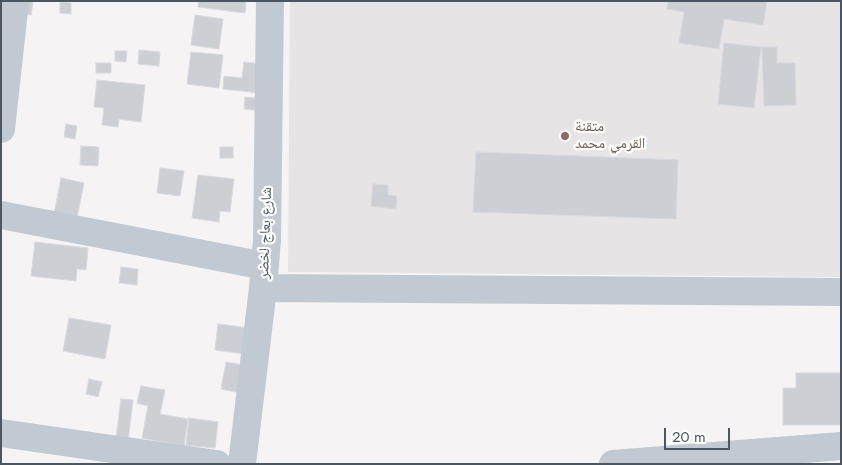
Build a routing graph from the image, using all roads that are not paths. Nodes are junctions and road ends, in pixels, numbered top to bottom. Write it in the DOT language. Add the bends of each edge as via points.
graph roads {
  1 [pos="15,1"];
  2 [pos="270,1"];
  3 [pos="4,82"];
  4 [pos="1,129"];
  5 [pos="1,215"];
  6 [pos="264,277"];
  7 [pos="841,292"];
  8 [pos="1,433"];
  9 [pos="841,446"];
  10 [pos="217,464"];
  11 [pos="242,464"];
  12 [pos="613,464"];
  1 -- 3 [label="street"];
  2 -- 6 [label="street, شارع بعاج لخضر"];
  3 -- 4 [label="street"];
  5 -- 6 [label="street"];
  6 -- 7 [label="street"];
  6 -- 11 [label="street, شارع بعاج لخضر"];
  8 -- 10 [label="street"];
  9 -- 12 [label="street"];
}
